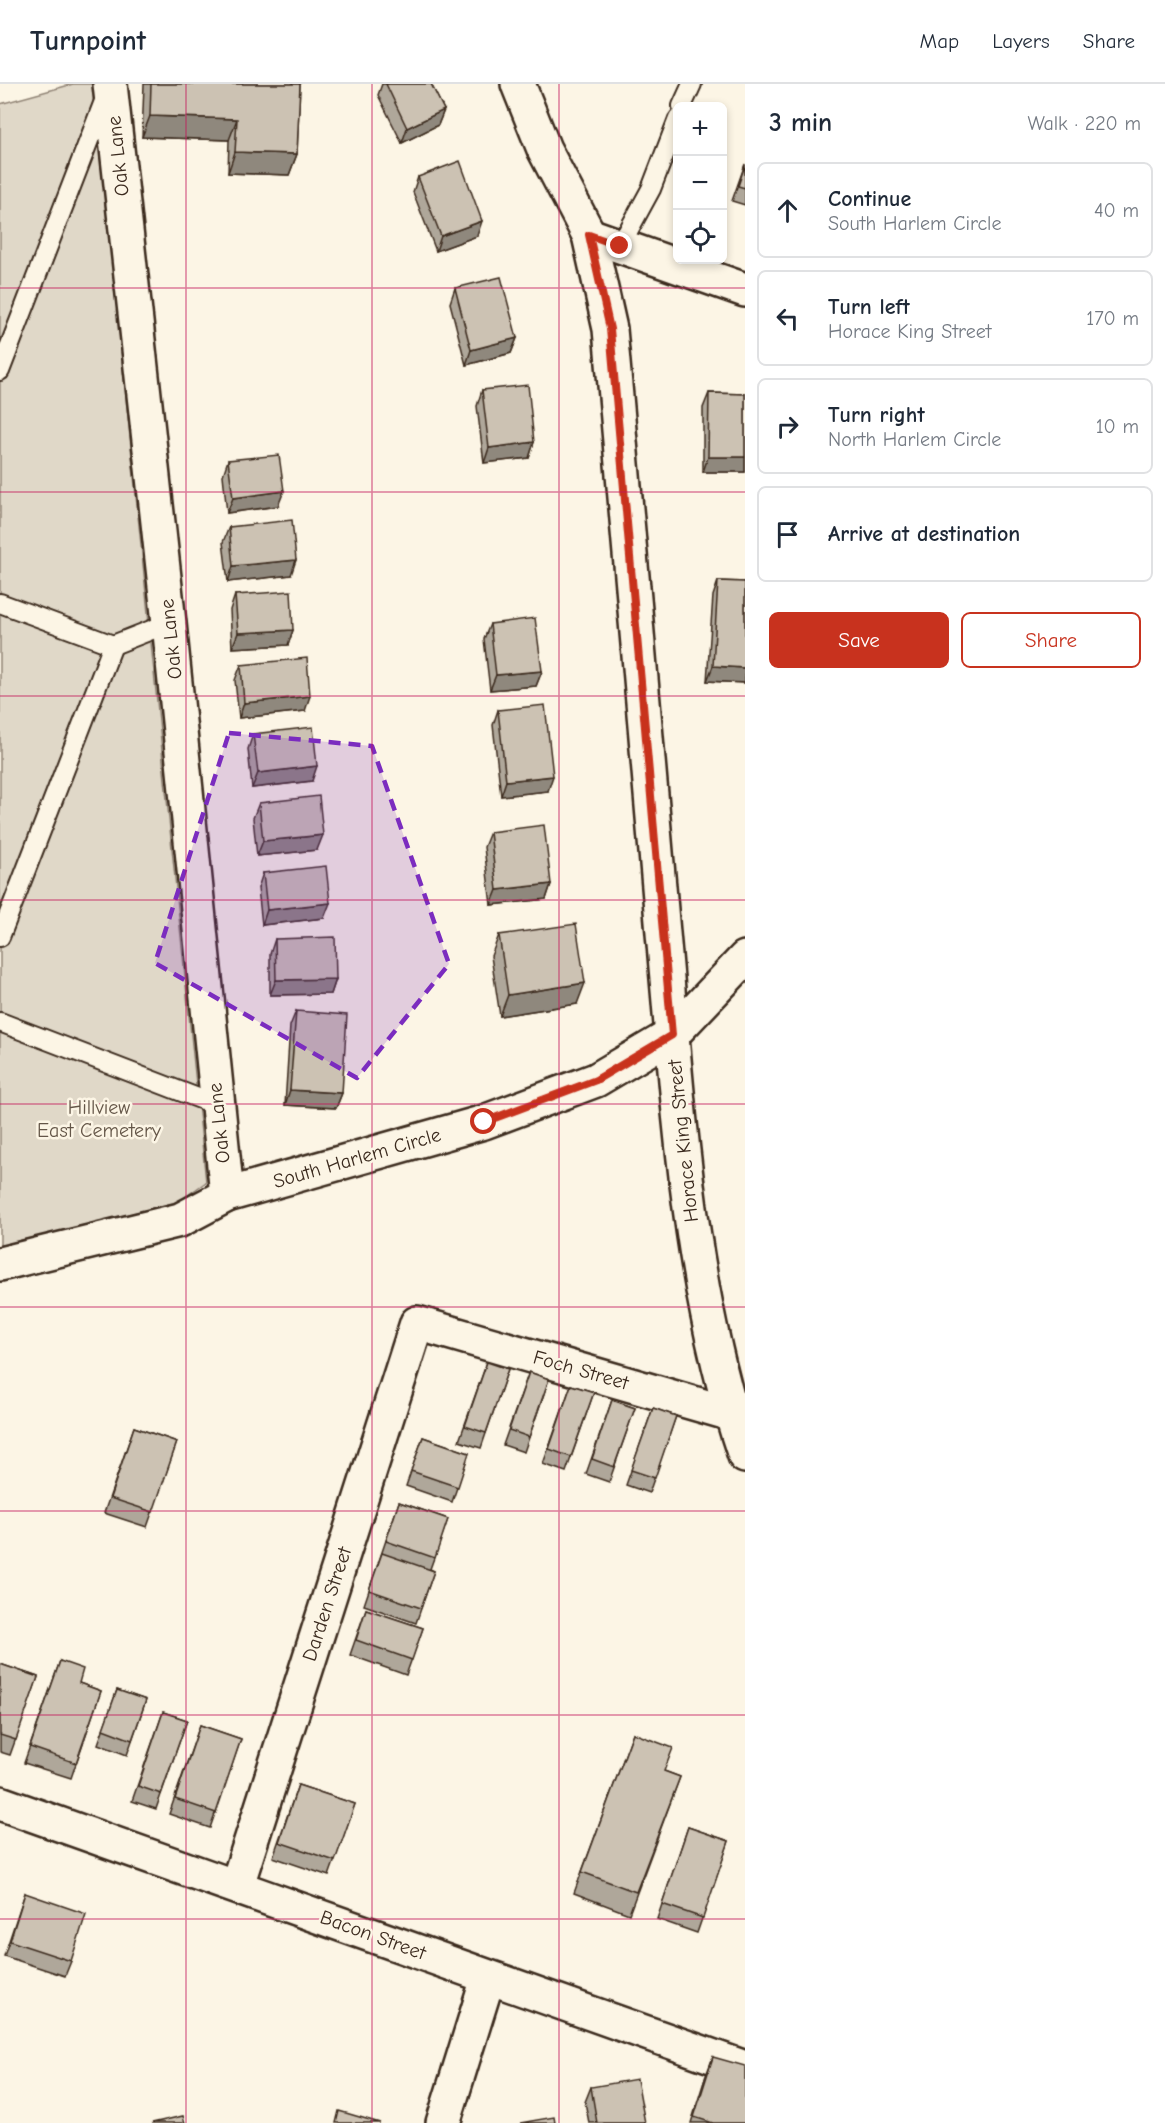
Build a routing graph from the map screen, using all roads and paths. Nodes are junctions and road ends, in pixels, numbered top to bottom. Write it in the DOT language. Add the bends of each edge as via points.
graph roads {
  1 [pos="518,84"];
  2 [pos="692,84"];
  3 [pos="110,85"];
  4 [pos="684,102"];
  5 [pos="673,132"];
  6 [pos="589,235"];
  7 [pos="620,246"];
  8 [pos="745,290"];
  9 [pos="0,371"];
  10 [pos="0,603"];
  11 [pos="169,623"];
  12 [pos="113,645"];
  13 [pos="0,937"];
  14 [pos="745,958"];
  15 [pos="0,1022"];
  16 [pos="672,1035"];
  17 [pos="216,1105"];
  18 [pos="226,1195"];
  19 [pos="0,1264"];
  20 [pos="417,1323"];
  21 [pos="738,1416"];
  22 [pos="745,1456"];
  23 [pos="0,1803"];
  24 [pos="237,1885"];
  25 [pos="488,1978"];
  26 [pos="745,2068"];
  27 [pos="443,2123"];
  1 -- 6 [label="street, Horace King Street" via="544,150"];
  2 -- 4 [label="lane"];
  3 -- 9 [label="lane"];
  3 -- 11 [label="street, Oak Lane"];
  5 -- 7 [label="lane" via="651,189"];
  6 -- 7 [label="street"];
  6 -- 16 [label="street, Horace King Street" via="610,329"];
  7 -- 8 [label="street"];
  10 -- 12 [label="lane"];
  11 -- 12 [label="lane"];
  11 -- 17 [label="street, Oak Lane"];
  12 -- 13 [label="lane"];
  14 -- 16 [label="street, South Harlem Circle"];
  15 -- 17 [label="lane"];
  16 -- 18 [label="street, South Harlem Circle" via="596,1080 484,1122"];
  16 -- 21 [label="street, Horace King Street" via="694,1249 714,1350"];
  17 -- 18 [label="street, Oak Lane"];
  18 -- 19 [label="street, South Harlem Circle" via="180,1220"];
  20 -- 21 [label="street, Foch Street"];
  20 -- 24 [label="street, Darden Street"];
  21 -- 22 [label="street, Horace King Street"];
  23 -- 24 [label="street, Bacon Street"];
  24 -- 25 [label="street, Bacon Street"];
  25 -- 26 [label="street, Bacon Street"];
  25 -- 27 [label="street"];
}
